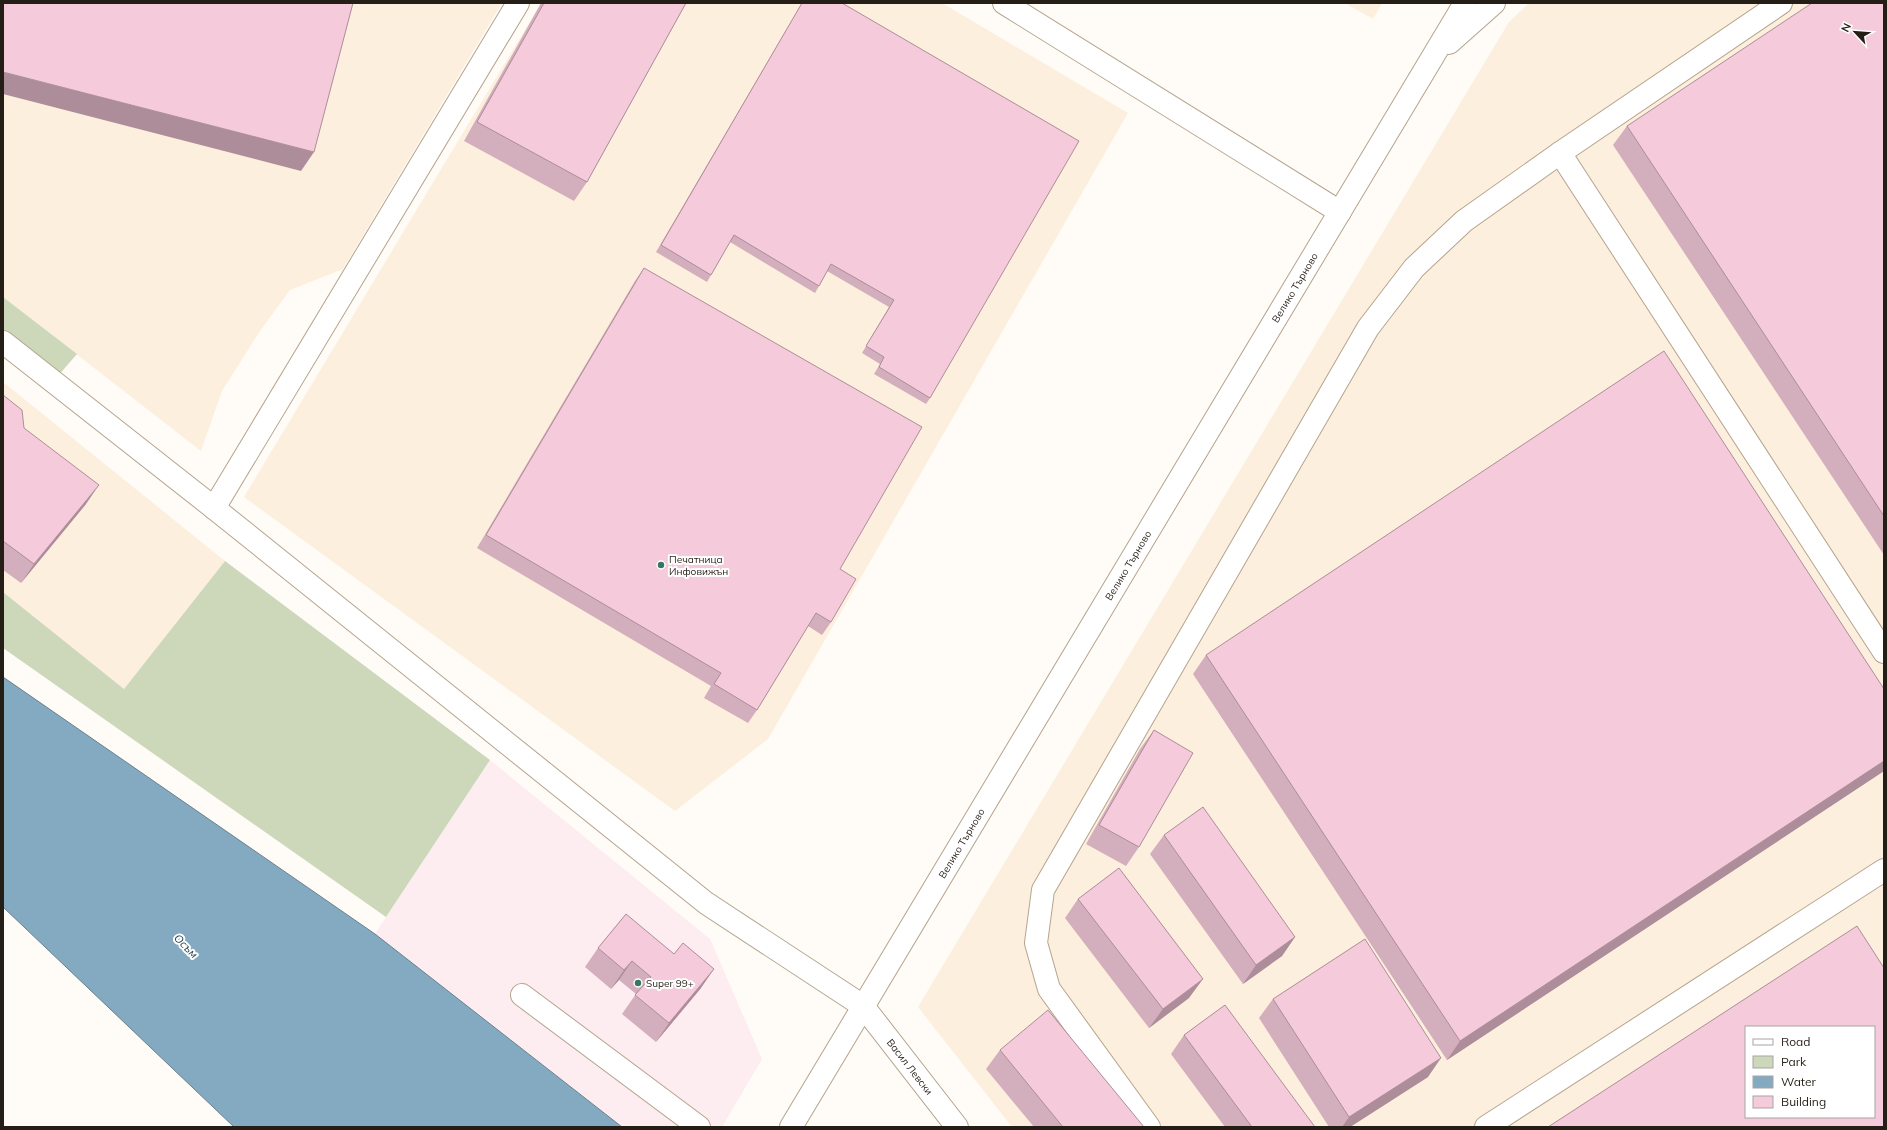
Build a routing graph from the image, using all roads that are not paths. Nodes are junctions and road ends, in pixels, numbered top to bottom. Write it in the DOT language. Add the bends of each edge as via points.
graph roads {
  1 [pos="518,3"];
  2 [pos="1004,3"];
  3 [pos="1449,3"];
  4 [pos="1465,3"];
  5 [pos="1494,3"];
  6 [pos="1780,3"];
  7 [pos="1433,57"];
  8 [pos="1560,153"];
  9 [pos="1340,212"];
  10 [pos="3,342"];
  11 [pos="214,508"];
  12 [pos="1884,652"];
  13 [pos="1884,870"];
  14 [pos="522,995"];
  15 [pos="863,1006"];
  16 [pos="698,1127"];
  17 [pos="791,1127"];
  18 [pos="957,1127"];
  19 [pos="1149,1127"];
  20 [pos="1486,1127"];
  1 -- 11 [label="street"];
  2 -- 9 [label="street"];
  3 -- 7 [label="street"];
  4 -- 7 [label="street, Велико Търново"];
  5 -- 7 [label="street"];
  6 -- 8 [label="street"];
  7 -- 9 [label="street, Велико Търново"];
  8 -- 12 [label="street"];
  8 -- 19 [label="street" via="1464,222 1414,268 1368,328 1043,890 1036,943 1049,989"];
  9 -- 15 [label="street, Велико Търново"];
  10 -- 11 [label="street, Васил Левски"];
  11 -- 15 [label="street, Васил Левски" via="706,903"];
  13 -- 20 [label="street"];
  14 -- 16 [label="street"];
  15 -- 17 [label="street, Велико Търново"];
  15 -- 18 [label="street, Васил Левски"];
}
